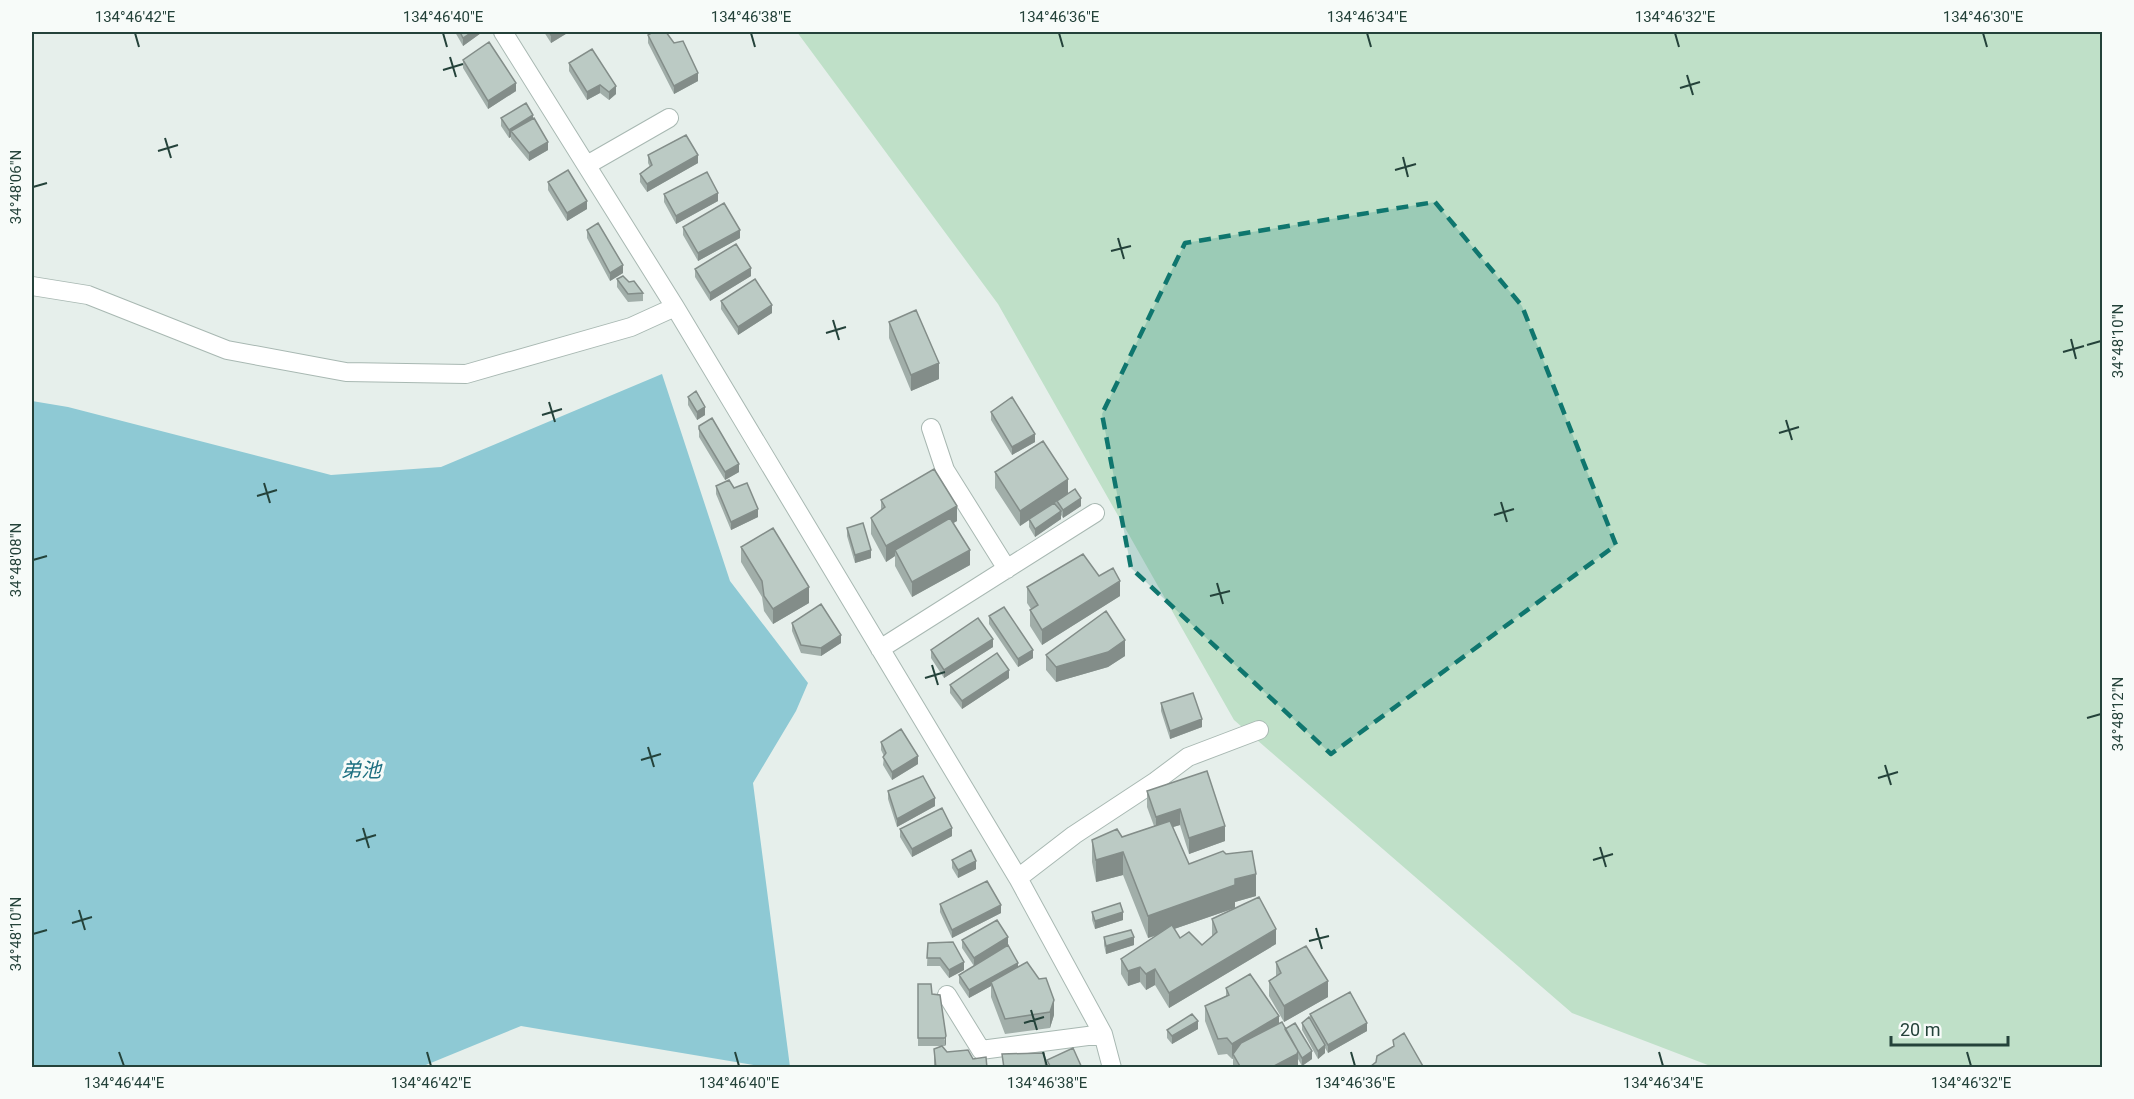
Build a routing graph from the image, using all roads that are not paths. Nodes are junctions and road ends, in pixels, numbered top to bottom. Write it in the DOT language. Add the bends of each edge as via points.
graph roads {
  1 [pos="503,32"];
  2 [pos="669,118"];
  3 [pos="587,165"];
  4 [pos="32,286"];
  5 [pos="675,307"];
  6 [pos="931,428"];
  7 [pos="1095,513"];
  8 [pos="1006,569"];
  9 [pos="880,650"];
  10 [pos="1259,730"];
  11 [pos="1018,878"];
  12 [pos="947,995"];
  13 [pos="1103,1034"];
  14 [pos="1112,1068"];
  1 -- 3 [label="street"];
  2 -- 3 [label="street"];
  3 -- 5 [label="street"];
  4 -- 5 [label="street" via="88,295 227,350 346,372 466,374 631,327"];
  5 -- 9 [label="street"];
  6 -- 8 [label="street" via="945,470"];
  7 -- 8 [label="street"];
  8 -- 9 [label="street"];
  9 -- 11 [label="street"];
  10 -- 11 [label="street" via="1188,757"];
  11 -- 13 [label="street"];
  12 -- 13 [label="street" via="981,1050"];
  13 -- 14 [label="street"];
}
